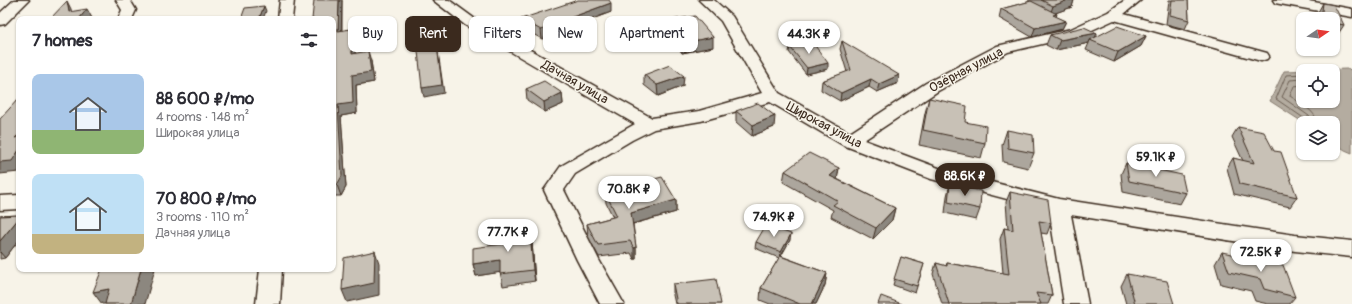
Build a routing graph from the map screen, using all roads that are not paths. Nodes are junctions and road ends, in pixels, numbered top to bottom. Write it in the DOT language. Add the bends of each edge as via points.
graph roads {
  1 [pos="22,0"];
  2 [pos="123,0"];
  3 [pos="287,0"];
  4 [pos="440,0"];
  5 [pos="706,0"];
  6 [pos="1134,0"];
  7 [pos="1280,0"];
  8 [pos="1352,13"];
  9 [pos="1113,14"];
  10 [pos="126,16"];
  11 [pos="285,16"];
  12 [pos="0,21"];
  13 [pos="1261,56"];
  14 [pos="772,96"];
  15 [pos="649,124"];
  16 [pos="850,141"];
  17 [pos="16,202"];
  18 [pos="0,203"];
  19 [pos="1060,206"];
  20 [pos="1352,249"];
  21 [pos="270,272"];
  22 [pos="268,304"];
  23 [pos="612,304"];
  24 [pos="1076,304"];
  1 -- 12 [label="street"];
  2 -- 10 [label="street" via="129,10"];
  3 -- 11 [label="street"];
  4 -- 15 [label="street, Дачная улица" via="470,22"];
  5 -- 14 [label="street, Широкая улица" via="727,19"];
  6 -- 9 [label="street, Озёрная улица"];
  7 -- 8 [label="street"];
  9 -- 13 [label="street"];
  9 -- 16 [label="street, Озёрная улица" via="1076,32 1003,49 932,87"];
  14 -- 15 [label="street" via="701,116"];
  14 -- 16 [label="street, Широкая улица"];
  15 -- 23 [label="street" via="568,170 554,190"];
  16 -- 19 [label="street, Широкая улица" via="938,175"];
  17 -- 18 [label="street"];
  19 -- 20 [label="street, Широкая улица" via="1295,243"];
  19 -- 24 [label="street"];
  21 -- 22 [label="street"];
}
